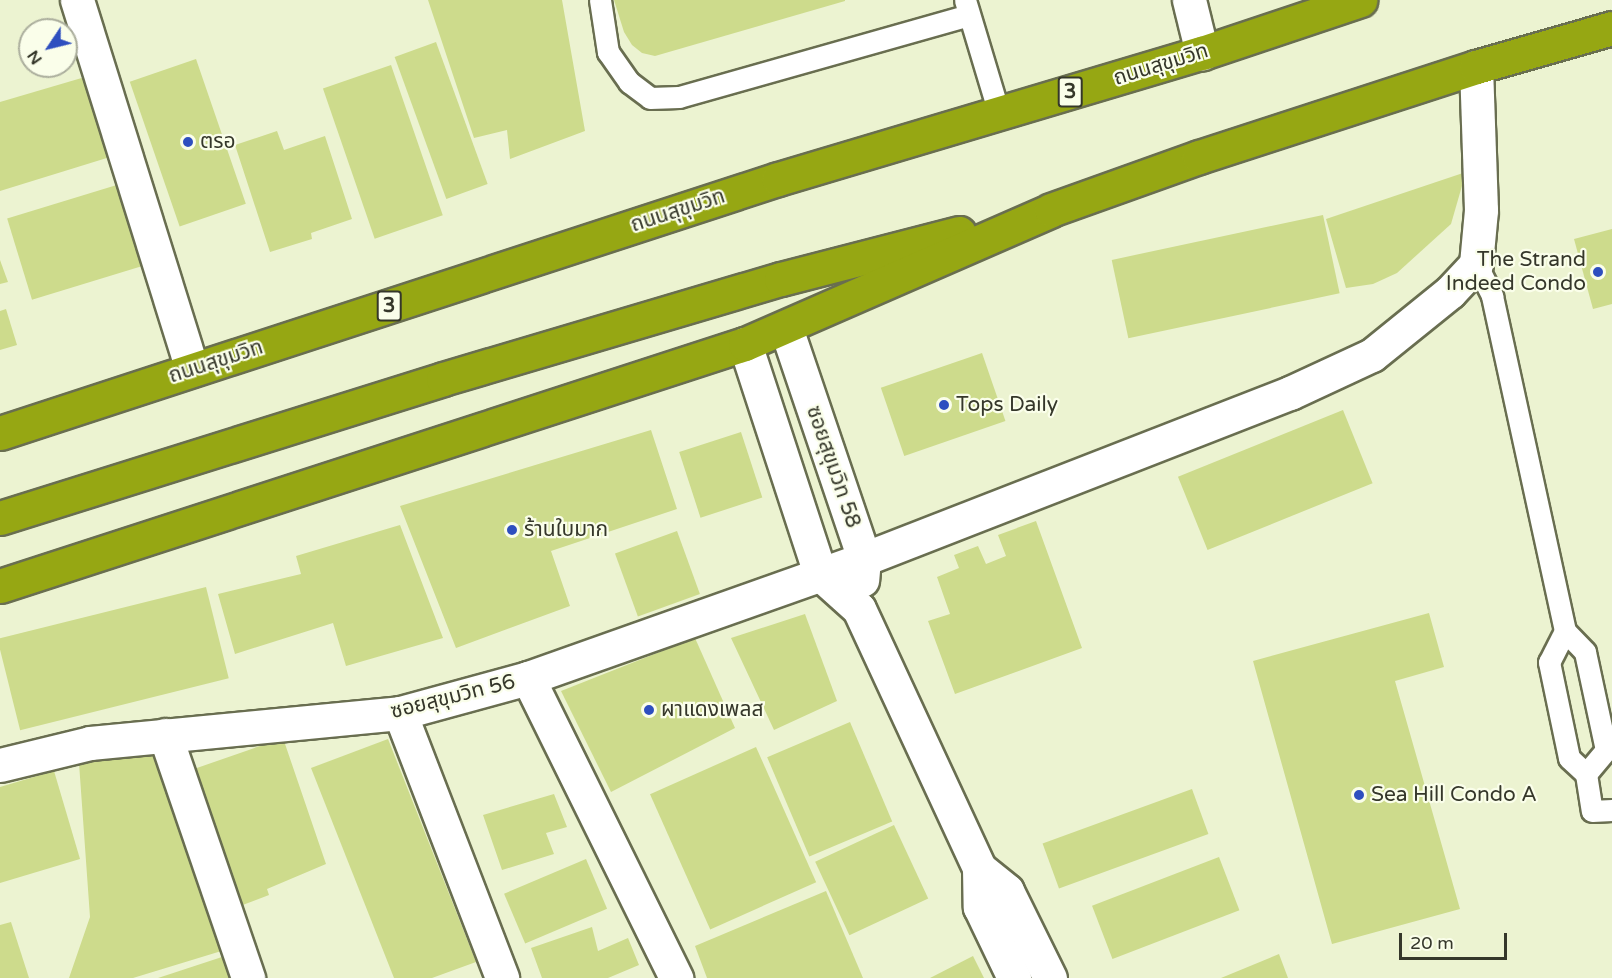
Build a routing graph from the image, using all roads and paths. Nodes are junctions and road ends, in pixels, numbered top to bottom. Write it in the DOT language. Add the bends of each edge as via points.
graph roads {
  1 [pos="77,0"];
  2 [pos="600,0"];
  3 [pos="1189,0"];
  4 [pos="1360,0"];
  5 [pos="967,7"];
  6 [pos="1612,28"];
  7 [pos="1202,53"];
  8 [pos="1476,67"];
  9 [pos="999,113"];
  10 [pos="1051,210"];
  11 [pos="1476,264"];
  12 [pos="786,328"];
  13 [pos="745,344"];
  14 [pos="192,370"];
  15 [pos="0,433"];
  16 [pos="0,518"];
  17 [pos="864,559"];
  18 [pos="820,574"];
  19 [pos="0,586"];
  20 [pos="859,609"];
  21 [pos="1565,631"];
  22 [pos="528,678"];
  23 [pos="400,713"];
  24 [pos="165,735"];
  25 [pos="0,765"];
  26 [pos="1587,774"];
  27 [pos="1612,810"];
  28 [pos="979,868"];
  29 [pos="248,978"];
  30 [pos="502,978"];
  31 [pos="676,978"];
  32 [pos="1014,978"];
  33 [pos="1050,978"];
  1 -- 14 [label="street"];
  2 -- 5 [label="lane" via="608,52 629,82 650,98 679,97"];
  3 -- 7 [label="street"];
  4 -- 7 [label="highway, ถนนสุขุมวิท / 3"];
  5 -- 9 [label="lane"];
  6 -- 8 [label="highway"];
  7 -- 9 [label="highway, ถนนสุขุมวิท / 3"];
  8 -- 10 [label="highway" via="1199,157"];
  8 -- 11 [label="street" via="1481,210"];
  9 -- 14 [label="highway, ถนนสุขุมวิท / 3" via="778,179"];
  10 -- 12 [label="highway"];
  10 -- 16 [label="highway" via="782,279"];
  11 -- 17 [label="street, ซอยสุขุมวิท 56" via="1450,292 1372,355 1290,393"];
  11 -- 21 [label="lane" via="1492,296"];
  12 -- 13 [label="highway"];
  12 -- 17 [label="street, ซอยสุขุมวิท 58"];
  13 -- 18 [label="street"];
  13 -- 19 [label="highway"];
  14 -- 15 [label="highway, ถนนสุขุมวิท / 3"];
  17 -- 18 [label="street, ซอยสุขุมวิท 56"];
  17 -- 20 [label="street, ซอยสุขุมวิท 58"];
  18 -- 20 [label="street"];
  18 -- 22 [label="street, ซอยสุขุมวิท 56"];
  20 -- 28 [label="street"];
  21 -- 26 [label="lane" via="1549,662 1569,758"];
  21 -- 26 [label="lane" via="1586,652 1606,750"];
  22 -- 23 [label="street, ซอยสุขุมวิท 56"];
  22 -- 31 [label="street"];
  23 -- 24 [label="street, ซอยสุขุมวิท 56"];
  23 -- 30 [label="street"];
  24 -- 25 [label="street, ซอยสุขุมวิท 56" via="90,744"];
  24 -- 29 [label="street"];
  26 -- 27 [label="lane" via="1592,811"];
  28 -- 32 [label="street" via="980,907"];
  28 -- 33 [label="street" via="1007,891"];
}
